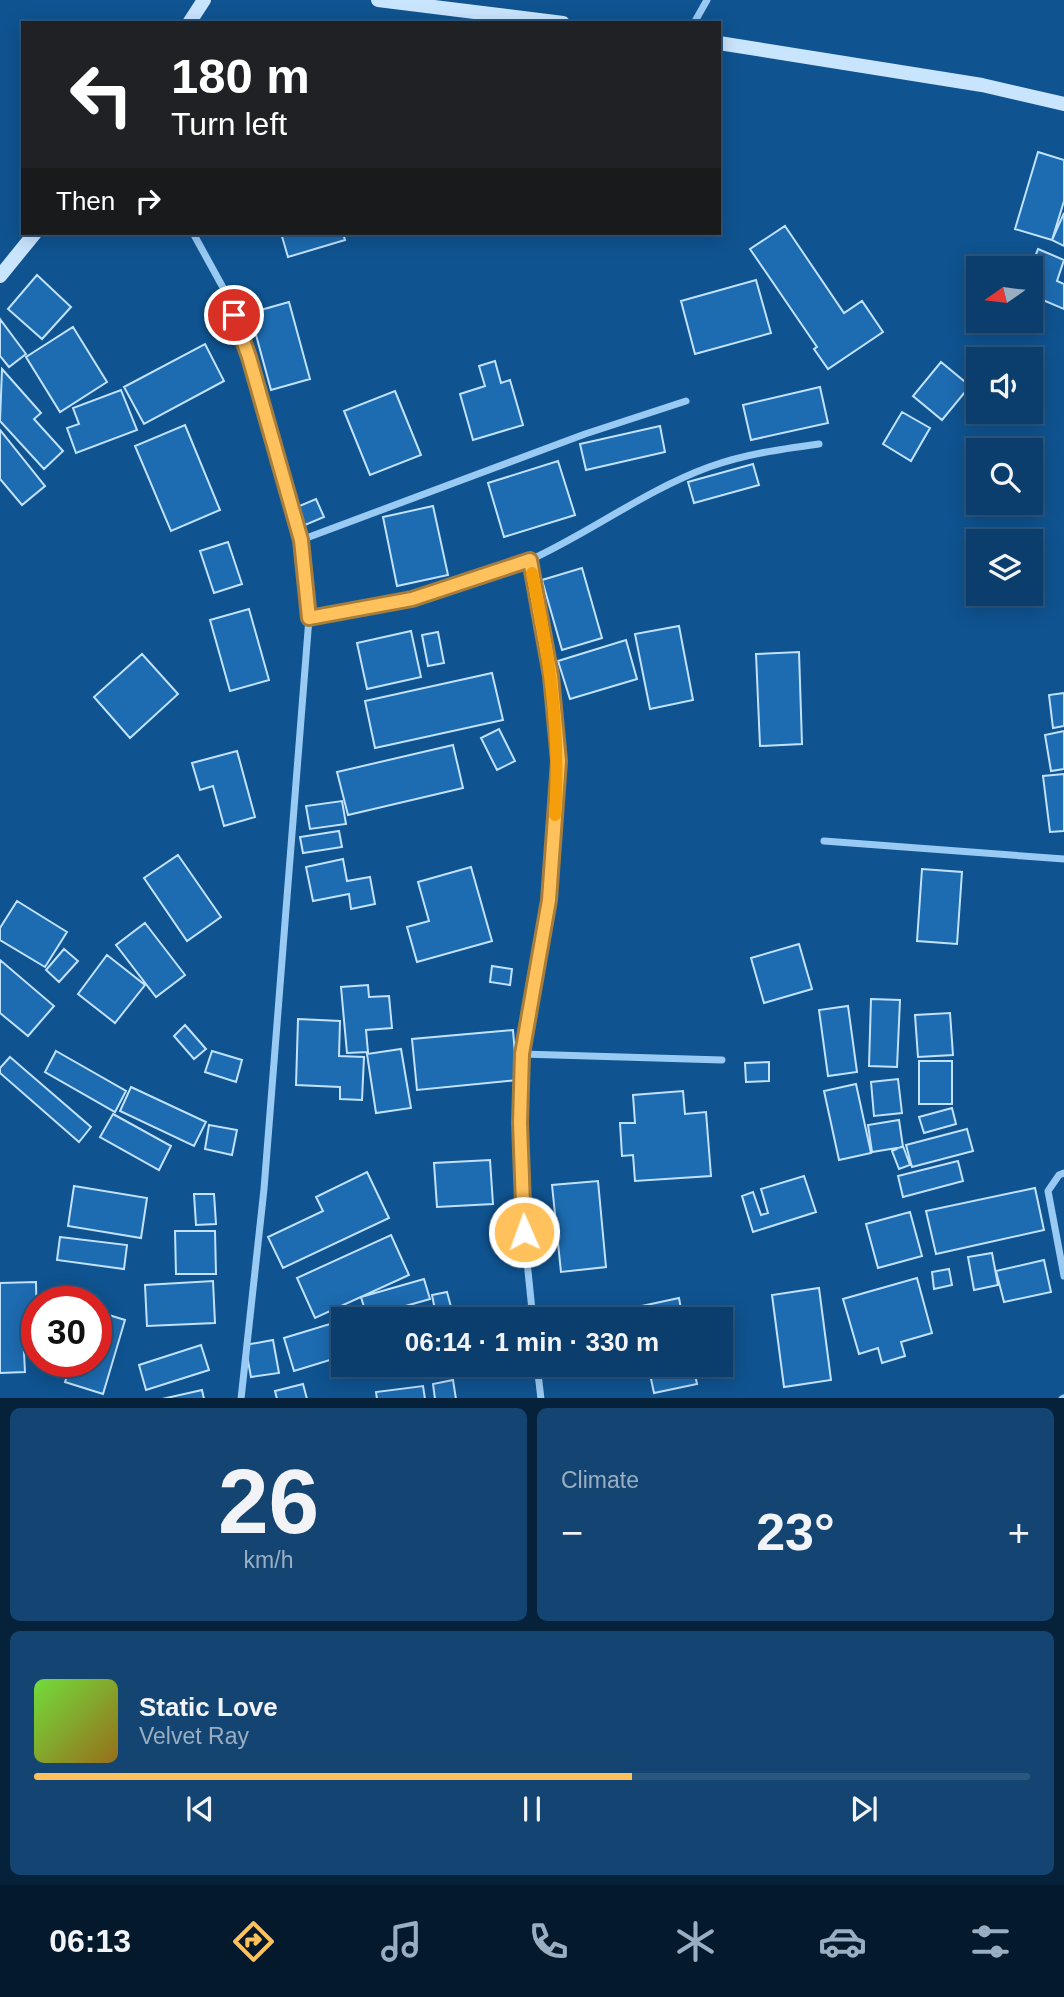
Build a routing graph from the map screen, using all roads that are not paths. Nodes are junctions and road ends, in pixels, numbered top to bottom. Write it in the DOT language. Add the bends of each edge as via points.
graph roads {
  1 [pos="204,0"];
  2 [pos="379,0"];
  3 [pos="707,0"];
  4 [pos="190,21"];
  5 [pos="548,21"];
  6 [pos="695,21"];
  7 [pos="721,43"];
  8 [pos="1064,104"];
  9 [pos="33,235"];
  10 [pos="193,235"];
  11 [pos="0,276"];
  12 [pos="686,401"];
  13 [pos="819,444"];
  14 [pos="301,540"];
  15 [pos="530,560"];
  16 [pos="309,618"];
  17 [pos="824,841"];
  18 [pos="1064,859"];
  19 [pos="522,1054"];
  20 [pos="722,1060"];
  21 [pos="1064,1173"];
  22 [pos="1064,1276"];
  23 [pos="532,1307"];
  24 [pos="538,1377"];
  25 [pos="241,1398"];
  26 [pos="541,1398"];
  1 -- 4 [label="main road"];
  2 -- 5 [label="main road"];
  3 -- 6 [label="street"];
  7 -- 8 [label="main road" via="982,85"];
  9 -- 11 [label="main road"];
  10 -- 14 [label="street" via="226,293 249,357"];
  12 -- 14 [label="street"];
  13 -- 15 [label="street" via="762,452 709,467"];
  14 -- 16 [label="street"];
  15 -- 16 [label="street" via="412,599"];
  15 -- 19 [label="street" via="551,676 559,761 549,900"];
  16 -- 25 [label="street" via="264,1189"];
  17 -- 18 [label="street"];
  19 -- 20 [label="street"];
  19 -- 23 [label="street" via="524,1232"];
  21 -- 22 [label="street" via="1048,1191"];
  24 -- 26 [label="street"];
}
